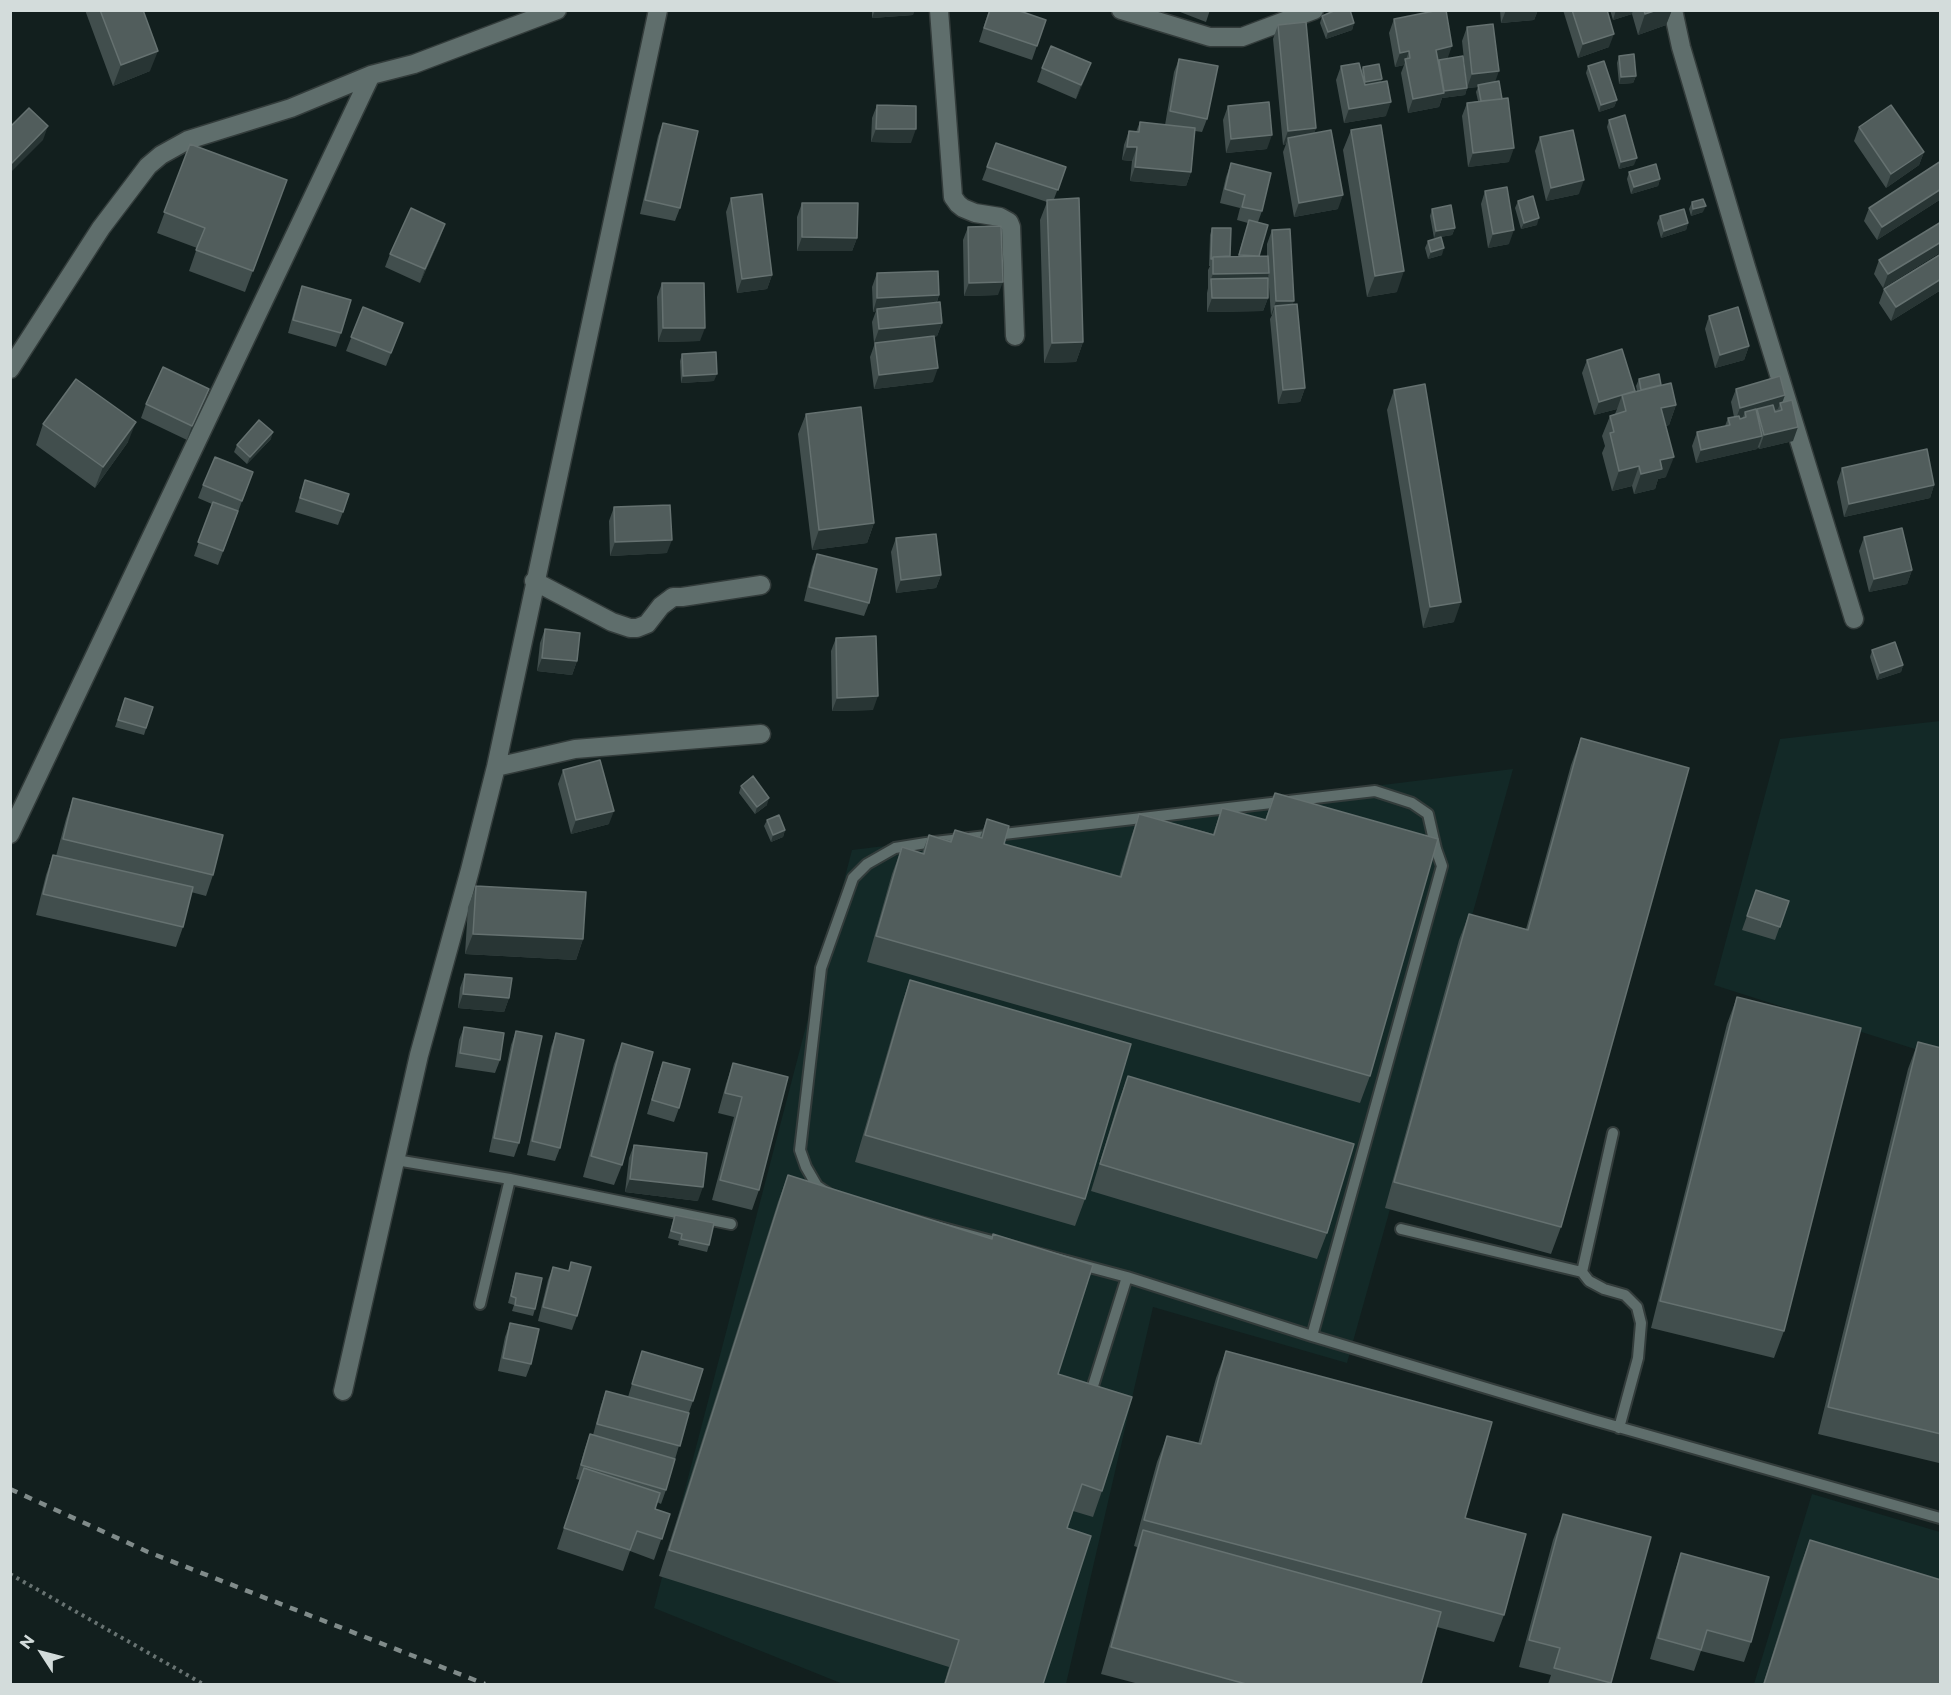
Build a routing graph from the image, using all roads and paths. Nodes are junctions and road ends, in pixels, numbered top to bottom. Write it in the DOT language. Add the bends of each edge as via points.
graph roads {
  1 [pos="557,10"];
  2 [pos="658,10"];
  3 [pos="939,10"];
  4 [pos="1120,10"];
  5 [pos="1314,10"];
  6 [pos="1673,10"];
  7 [pos="371,75"];
  8 [pos="1015,336"];
  9 [pos="10,369"];
  10 [pos="534,581"];
  11 [pos="761,585"];
  12 [pos="1854,619"];
  13 [pos="761,734"];
  14 [pos="496,767"];
  15 [pos="10,834"];
  16 [pos="1613,1133"];
  17 [pos="396,1160"];
  18 [pos="510,1179"];
  19 [pos="732,1224"];
  20 [pos="1401,1229"];
  21 [pos="1582,1272"];
  22 [pos="1127,1277"];
  23 [pos="480,1304"];
  24 [pos="1312,1336"];
  25 [pos="1092,1389"];
  26 [pos="343,1391"];
  27 [pos="1619,1428"];
  28 [pos="1941,1518"];
  29 [pos="10,1574"];
  30 [pos="203,1684"];
  1 -- 7 [label="street" via="414,64"];
  2 -- 10 [label="street"];
  3 -- 8 [label="street" via="953,197 963,208 1009,222"];
  4 -- 5 [label="street" via="1210,37 1242,37"];
  6 -- 12 [label="street" via="1739,245"];
  7 -- 9 [label="street" via="291,108 188,140 161,155 148,166 101,228"];
  7 -- 15 [label="street"];
  10 -- 11 [label="street" via="630,628 647,624 673,597"];
  10 -- 14 [label="street"];
  13 -- 14 [label="street" via="575,749"];
  14 -- 17 [label="street" via="419,1055"];
  16 -- 21 [label="lane"];
  17 -- 18 [label="lane"];
  17 -- 26 [label="street"];
  18 -- 19 [label="lane"];
  18 -- 23 [label="lane"];
  20 -- 21 [label="lane"];
  21 -- 27 [label="lane" via="1588,1281 1624,1295 1636,1307 1641,1323 1638,1358"];
  22 -- 24 [label="lane"];
  22 -- 24 [label="lane" via="838,1200 817,1186 800,1150 820,968 853,878 867,864 895,848 1375,791 1412,803 1428,814 1442,866 1352,1168"];
  22 -- 25 [label="lane"];
  24 -- 27 [label="lane"];
  27 -- 28 [label="lane"];
  29 -- 30 [label="path"];
}
